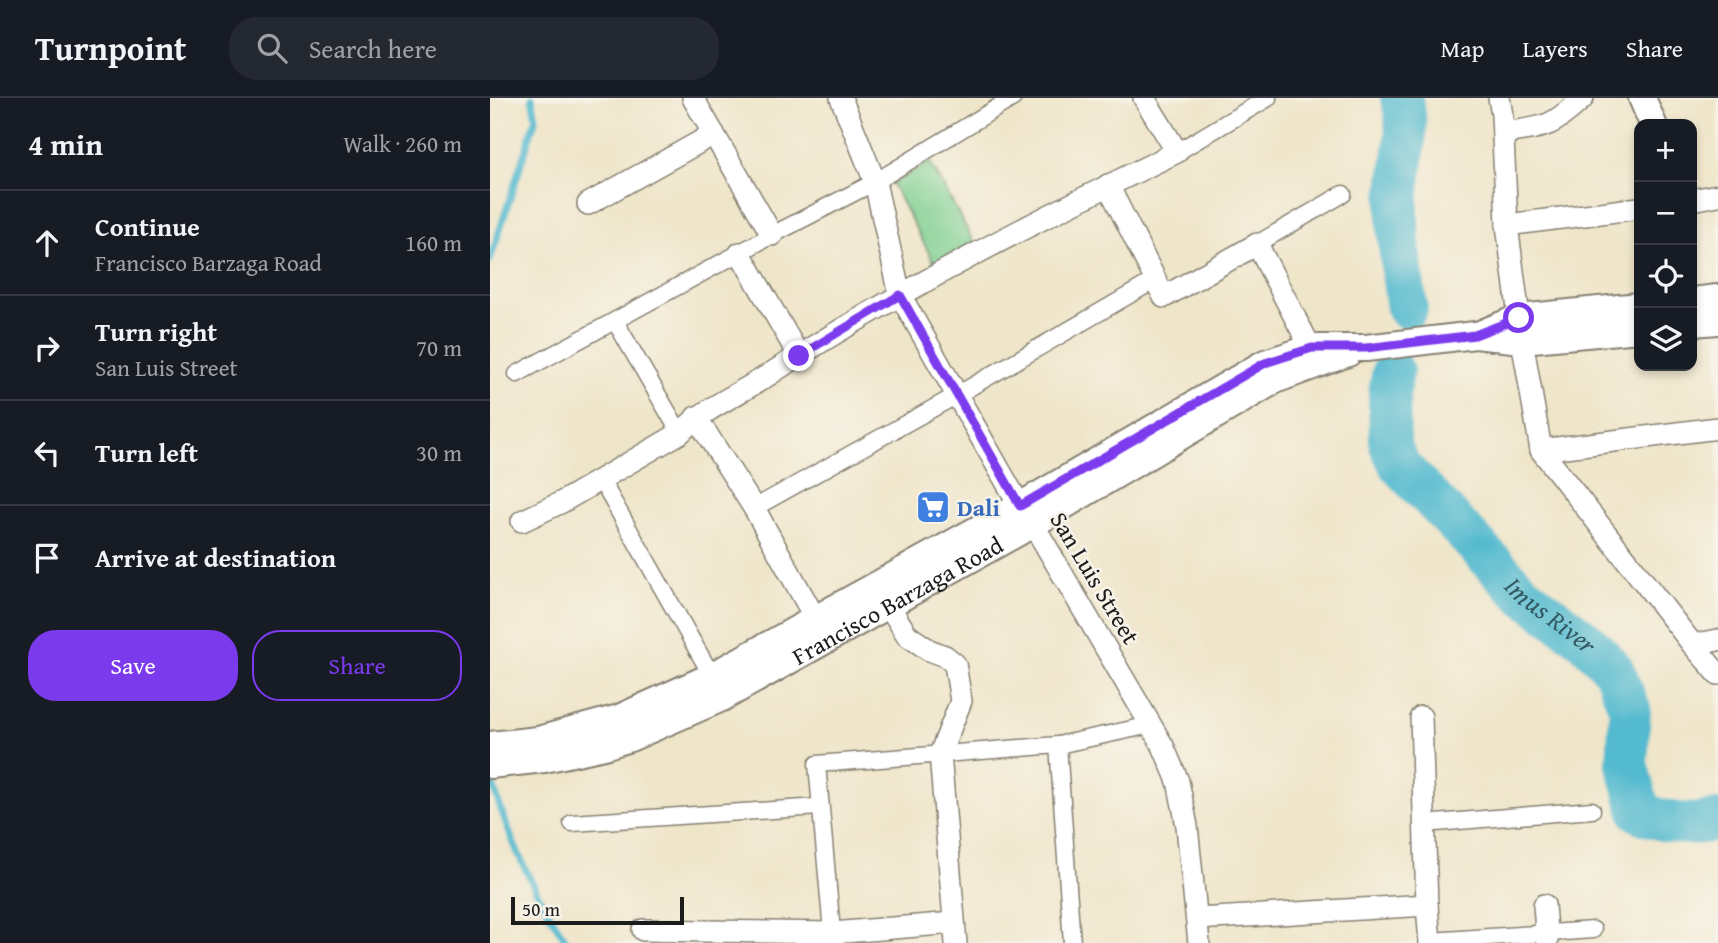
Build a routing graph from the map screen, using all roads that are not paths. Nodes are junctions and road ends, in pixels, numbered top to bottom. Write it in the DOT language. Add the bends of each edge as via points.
graph roads {
  1 [pos="693,98"];
  2 [pos="841,98"];
  3 [pos="1012,98"];
  4 [pos="1144,98"];
  5 [pos="1268,98"];
  6 [pos="1499,98"];
  7 [pos="1583,98"];
  8 [pos="1642,98"];
  9 [pos="1651,119"];
  10 [pos="714,134"];
  11 [pos="1503,134"];
  12 [pos="1177,152"];
  13 [pos="875,182"];
  14 [pos="1108,185"];
  15 [pos="1343,194"];
  16 [pos="1718,195"];
  17 [pos="1697,199"];
  18 [pos="588,204"];
  19 [pos="1634,209"];
  20 [pos="1507,225"];
  21 [pos="772,234"];
  22 [pos="1257,244"];
  23 [pos="740,253"];
  24 [pos="1155,280"];
  25 [pos="900,295"];
  26 [pos="1718,298"];
  27 [pos="1697,300"];
  28 [pos="1634,307"];
  29 [pos="615,321"];
  30 [pos="1718,321"];
  31 [pos="1697,323"];
  32 [pos="1634,328"];
  33 [pos="1520,329"];
  34 [pos="799,356"];
  35 [pos="1315,356"];
  36 [pos="517,374"];
  37 [pos="957,395"];
  38 [pos="696,417"];
  39 [pos="1718,428"];
  40 [pos="680,433"];
  41 [pos="1541,450"];
  42 [pos="601,480"];
  43 [pos="754,508"];
  44 [pos="1027,515"];
  45 [pos="522,521"];
  46 [pos="882,595"];
  47 [pos="816,620"];
  48 [pos="1718,640"];
  49 [pos="1693,645"];
  50 [pos="1718,674"];
  51 [pos="712,676"];
  52 [pos="1421,716"];
  53 [pos="1151,725"];
  54 [pos="490,745"];
  55 [pos="1058,746"];
  56 [pos="541,749"];
  57 [pos="940,754"];
  58 [pos="490,765"];
  59 [pos="820,807"];
  60 [pos="1592,810"];
  61 [pos="572,823"];
  62 [pos="1424,824"];
  63 [pos="1427,905"];
  64 [pos="1544,905"];
  65 [pos="1197,919"];
  66 [pos="643,930"];
  67 [pos="1593,930"];
  68 [pos="955,933"];
  69 [pos="832,938"];
  70 [pos="1547,938"];
  71 [pos="1430,942"];
  72 [pos="1072,943"];
  73 [pos="1199,943"];
  1 -- 10 [label="street"];
  2 -- 13 [label="street, San Luis Street"];
  3 -- 13 [label="street"];
  4 -- 12 [label="street"];
  5 -- 12 [label="street"];
  6 -- 11 [label="street"];
  7 -- 11 [label="street" via="1544,128"];
  8 -- 9 [label="street"];
  10 -- 18 [label="street"];
  10 -- 21 [label="street"];
  11 -- 20 [label="street"];
  12 -- 14 [label="street"];
  13 -- 21 [label="street"];
  13 -- 25 [label="street, San Luis Street"];
  14 -- 24 [label="street"];
  14 -- 25 [label="street"];
  15 -- 22 [label="street"];
  16 -- 17 [label="street"];
  19 -- 20 [label="street"];
  20 -- 33 [label="street"];
  21 -- 23 [label="street"];
  22 -- 24 [label="street" via="1164,297"];
  22 -- 35 [label="street"];
  23 -- 29 [label="street"];
  23 -- 34 [label="street"];
  24 -- 37 [label="street"];
  25 -- 34 [label="street"];
  25 -- 37 [label="street, San Luis Street"];
  26 -- 27 [label="street"];
  28 -- 33 [label="street, Francisco Barzaga Road"];
  29 -- 36 [label="street"];
  29 -- 40 [label="street"];
  30 -- 31 [label="street"];
  32 -- 33 [label="street, Francisco Barzaga Road"];
  33 -- 35 [label="street, Francisco Barzaga Road"];
  33 -- 41 [label="street"];
  34 -- 38 [label="street"];
  35 -- 44 [label="street, Francisco Barzaga Road" via="1265,363 1230,382"];
  37 -- 43 [label="street"];
  37 -- 44 [label="street, San Luis Street"];
  38 -- 40 [label="street"];
  38 -- 43 [label="street"];
  39 -- 41 [label="street"];
  40 -- 42 [label="street"];
  41 -- 49 [label="street"];
  42 -- 45 [label="street"];
  42 -- 51 [label="street"];
  43 -- 47 [label="street"];
  44 -- 46 [label="street, Francisco Barzaga Road"];
  44 -- 53 [label="street, San Luis Street"];
  46 -- 47 [label="street, Francisco Barzaga Road"];
  46 -- 56 [label="street, Francisco Barzaga Road" via="712,702 604,746"];
  46 -- 57 [label="street" via="907,635 955,664 961,701"];
  47 -- 51 [label="street, Francisco Barzaga Road"];
  48 -- 49 [label="street"];
  49 -- 50 [label="street"];
  51 -- 56 [label="street, Francisco Barzaga Road"];
  52 -- 62 [label="street"];
  53 -- 55 [label="street"];
  53 -- 65 [label="street, San Luis Street" via="1178,782"];
  54 -- 56 [label="street, Francisco Barzaga Road"];
  55 -- 57 [label="street"];
  55 -- 72 [label="street"];
  56 -- 58 [label="street, Francisco Barzaga Road"];
  57 -- 59 [label="street" via="817,764"];
  57 -- 68 [label="street"];
  59 -- 61 [label="street"];
  59 -- 69 [label="street"];
  60 -- 62 [label="street"];
  62 -- 63 [label="street"];
  63 -- 65 [label="street"];
  63 -- 71 [label="street"];
  64 -- 70 [label="street"];
  65 -- 73 [label="street, San Luis Street"];
  66 -- 69 [label="street"];
  67 -- 70 [label="street"];
  68 -- 69 [label="street"];
  70 -- 71 [label="street"];
}
